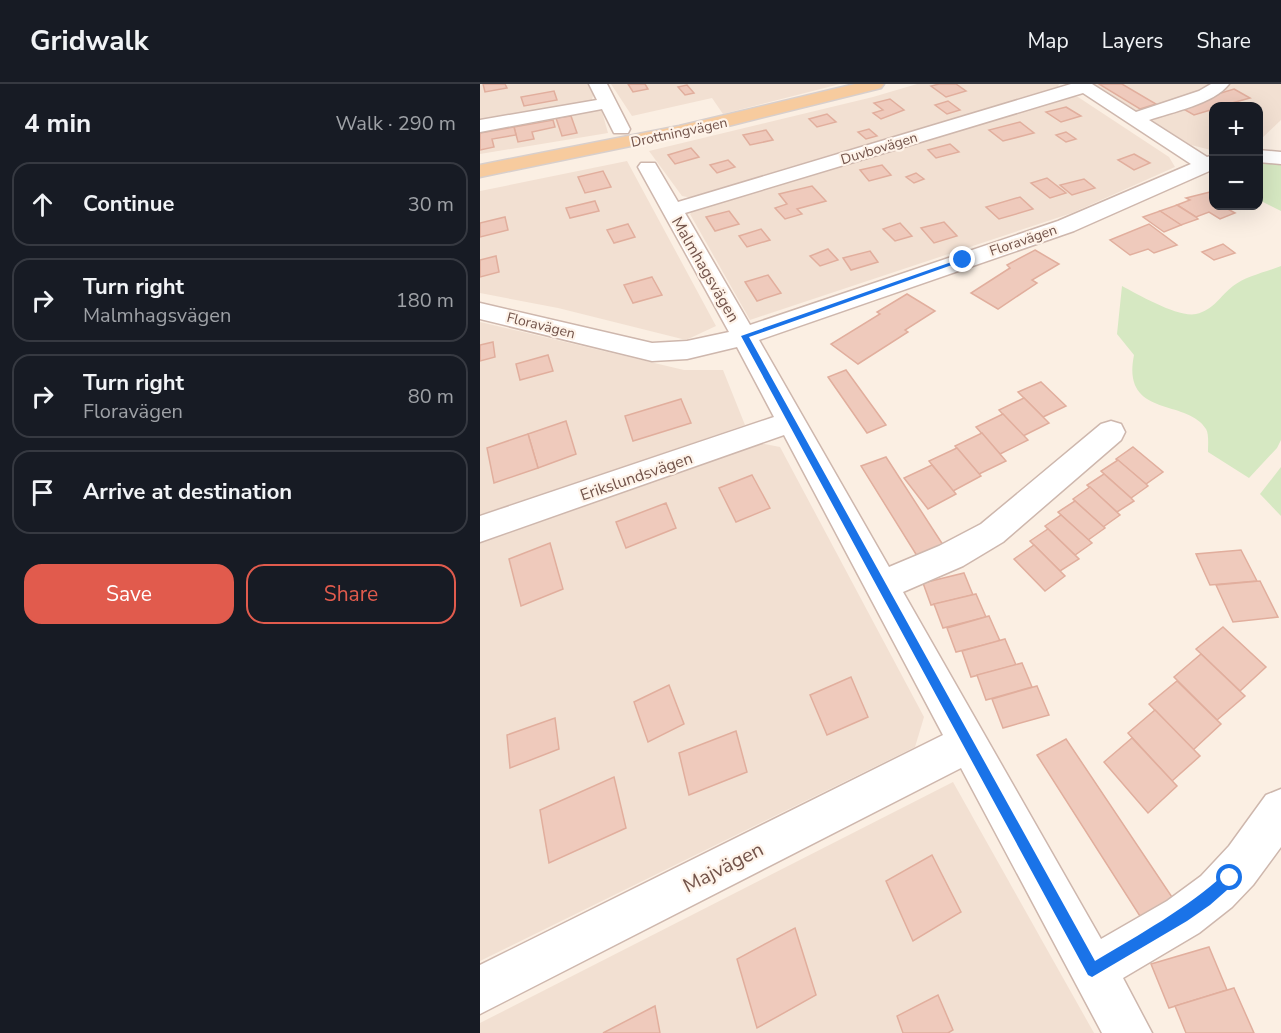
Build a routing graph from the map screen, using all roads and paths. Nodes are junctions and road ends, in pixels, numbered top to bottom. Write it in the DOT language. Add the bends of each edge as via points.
graph roads {
  1 [pos="598,84"];
  2 [pos="875,84"];
  3 [pos="1220,84"];
  4 [pos="1083,86"];
  5 [pos="608,103"];
  6 [pos="1134,119"];
  7 [pos="480,126"];
  8 [pos="621,129"];
  9 [pos="1263,156"];
  10 [pos="1281,158"];
  11 [pos="1209,163"];
  12 [pos="648,167"];
  13 [pos="480,171"];
  14 [pos="673,210"];
  15 [pos="480,311"];
  16 [pos="744,336"];
  17 [pos="791,422"];
  18 [pos="1111,432"];
  19 [pos="480,529"];
  20 [pos="881,586"];
  21 [pos="967,744"];
  22 [pos="1281,810"];
  23 [pos="1092,970"];
  24 [pos="480,990"];
  25 [pos="1128,1033"];
  1 -- 5 [label="street"];
  2 -- 13 [label="main road, Drottningvägen" via="702,126"];
  3 -- 6 [label="street" via="1205,95"];
  4 -- 6 [label="street"];
  4 -- 14 [label="street, Duvbovägen"];
  5 -- 7 [label="street"];
  5 -- 8 [label="street"];
  6 -- 11 [label="street"];
  9 -- 10 [label="street"];
  11 -- 16 [label="street, Floravägen" via="1066,225"];
  12 -- 14 [label="street, Malmhagsvägen"];
  14 -- 16 [label="street, Malmhagsvägen"];
  15 -- 16 [label="street, Floravägen" via="652,352 674,353"];
  16 -- 17 [label="street, Malmhagsvägen"];
  17 -- 19 [label="street, Erikslundsvägen"];
  17 -- 20 [label="street, Malmhagsvägen"];
  18 -- 20 [label="street" via="992,533 951,556"];
  20 -- 21 [label="street, Malmhagsvägen"];
  21 -- 23 [label="street, Malmhagsvägen"];
  21 -- 24 [label="street, Majvägen"];
  22 -- 23 [label="street" via="1238,869 1205,900"];
  23 -- 25 [label="street, Malmhagsvägen"];
}
